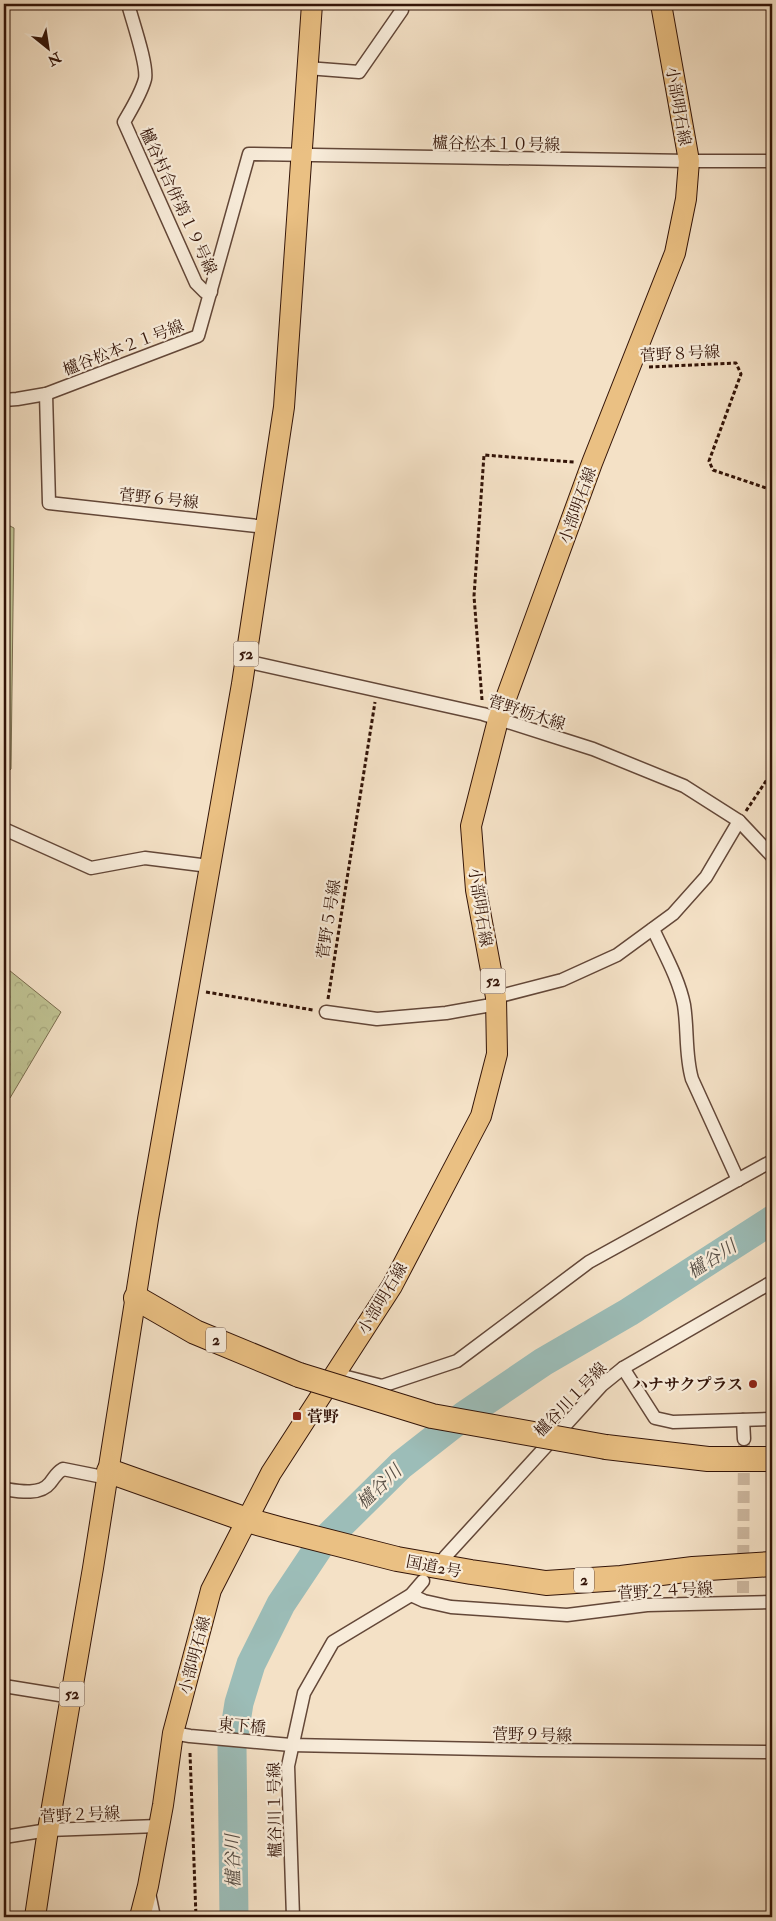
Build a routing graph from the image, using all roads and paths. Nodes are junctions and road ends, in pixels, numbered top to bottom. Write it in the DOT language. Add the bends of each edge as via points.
graph roads {
  1 [pos="128,4"];
  2 [pos="312,4"];
  3 [pos="402,4"];
  4 [pos="661,4"];
  5 [pos="307,68"];
  6 [pos="303,156"];
  7 [pos="772,160"];
  8 [pos="689,161"];
  9 [pos="211,292"];
  10 [pos="629,368"];
  11 [pos="46,394"];
  12 [pos="4,400"];
  13 [pos="592,463"];
  14 [pos="772,490"];
  15 [pos="266,527"];
  16 [pos="245,661"];
  17 [pos="376,690"];
  18 [pos="491,717"];
  19 [pos="772,772"];
  20 [pos="739,821"];
  21 [pos="4,829"];
  22 [pos="772,856"];
  23 [pos="210,866"];
  24 [pos="652,929"];
  25 [pos="188,989"];
  26 [pos="496,1001"];
  27 [pos="326,1012"];
  28 [pos="772,1161"];
  29 [pos="738,1180"];
  30 [pos="772,1282"];
  31 [pos="136,1298"];
  32 [pos="623,1368"];
  33 [pos="335,1374"];
  34 [pos="772,1419"];
  35 [pos="743,1420"];
  36 [pos="744,1439"];
  37 [pos="772,1459"];
  38 [pos="108,1474"];
  39 [pos="4,1490"];
  40 [pos="247,1520"];
  41 [pos="445,1557"];
  42 [pos="772,1564"];
  43 [pos="423,1581"];
  44 [pos="411,1595"];
  45 [pos="772,1602"];
  46 [pos="4,1686"];
  47 [pos="72,1697"];
  48 [pos="182,1735"];
  49 [pos="292,1745"];
  50 [pos="772,1752"];
  51 [pos="158,1826"];
  52 [pos="48,1830"];
  53 [pos="4,1837"];
  54 [pos="148,1886"];
  55 [pos="35,1917"];
  56 [pos="140,1917"];
  57 [pos="154,1917"];
  58 [pos="196,1917"];
  59 [pos="293,1917"];
  1 -- 9 [label="street, 櫨谷村合併第１９号線" via="141,46 146,78 124,122 196,283 205,292"];
  2 -- 5 [label="main road, 52"];
  3 -- 5 [label="street" via="402,10 359,72"];
  4 -- 8 [label="main road, 小部明石線 / 52"];
  5 -- 6 [label="main road, 52"];
  6 -- 8 [label="street, 櫨谷松本１０号線"];
  6 -- 9 [label="street, 櫨谷松本２１号線" via="249,154"];
  6 -- 15 [label="main road, 52" via="284,407"];
  7 -- 8 [label="street, 櫨谷松本１０号線"];
  8 -- 10 [label="main road, 小部明石線 / 52" via="686,199 675,253"];
  9 -- 11 [label="street, 櫨谷松本２１号線" via="198,336"];
  10 -- 13 [label="main road, 小部明石線 / 52"];
  10 -- 14 [label="path, 菅野８号線" via="736,363 741,374 709,461 713,470"];
  11 -- 12 [label="street"];
  11 -- 15 [label="street, 菅野６号線" via="49,503"];
  13 -- 18 [label="main road, 小部明石線 / 52"];
  13 -- 18 [label="path" via="484,455 474,596"];
  15 -- 16 [label="main road, 52"];
  16 -- 17 [label="street, 菅野栃木線"];
  16 -- 23 [label="main road, 52"];
  17 -- 18 [label="street, 菅野栃木線"];
  17 -- 27 [label="path, 菅野５号線"];
  18 -- 20 [label="street, 菅野栃木線" via="593,750 684,786"];
  18 -- 26 [label="main road, 小部明石線 / 52" via="472,826 476,890"];
  19 -- 20 [label="path"];
  20 -- 22 [label="street, 菅野栃木線"];
  20 -- 24 [label="street" via="706,877 672,914"];
  21 -- 23 [label="street" via="91,868 145,858"];
  23 -- 25 [label="main road, 52"];
  24 -- 26 [label="street" via="617,955 562,980"];
  24 -- 29 [label="street" via="684,1004 692,1079"];
  25 -- 27 [label="path"];
  25 -- 31 [label="main road, 52"];
  26 -- 27 [label="street" via="446,1013 377,1018"];
  26 -- 33 [label="main road, 小部明石線 / 52" via="497,1054 480,1116 392,1286"];
  28 -- 29 [label="street"];
  29 -- 33 [label="street" via="589,1262 457,1361 382,1386"];
  30 -- 32 [label="street, 櫨谷川１号線"];
  31 -- 37 [label="highway, 2, bridge" via="195,1332 300,1375 432,1416 606,1446 708,1459"];
  31 -- 38 [label="main road, 52"];
  32 -- 35 [label="street" via="655,1418 674,1422"];
  32 -- 41 [label="street, 櫨谷川１号線" via="602,1385"];
  33 -- 40 [label="main road, 小部明石線 / 52" via="271,1474"];
  34 -- 35 [label="street"];
  35 -- 36 [label="street"];
  38 -- 39 [label="street" via="63,1469 40,1490"];
  38 -- 40 [label="highway, 国道2号 / 2"];
  38 -- 47 [label="main road, 52"];
  40 -- 42 [label="highway, 国道2号 / 2" via="397,1559 546,1583"];
  40 -- 48 [label="main road, 小部明石線 / 52" via="211,1590"];
  43 -- 44 [label="street, 櫨谷川１号線"];
  44 -- 45 [label="street, 菅野２４号線" via="451,1607 567,1615 743,1598"];
  44 -- 49 [label="street, 櫨谷川１号線" via="333,1642 304,1693"];
  46 -- 47 [label="street"];
  47 -- 52 [label="main road, 52"];
  48 -- 49 [label="street, 東下橋"];
  48 -- 51 [label="main road, 小部明石線 / 52"];
  48 -- 58 [label="path" via="189,1762"];
  49 -- 50 [label="street, 菅野９号線"];
  49 -- 59 [label="street, 櫨谷川１号線" via="288,1766"];
  51 -- 52 [label="street, 菅野２号線"];
  51 -- 54 [label="main road, 小部明石線 / 52"];
  52 -- 53 [label="street, 菅野２号線"];
  52 -- 55 [label="main road, 52"];
  54 -- 56 [label="main road, 小部明石線 / 52"];
  54 -- 57 [label="street"];
}
